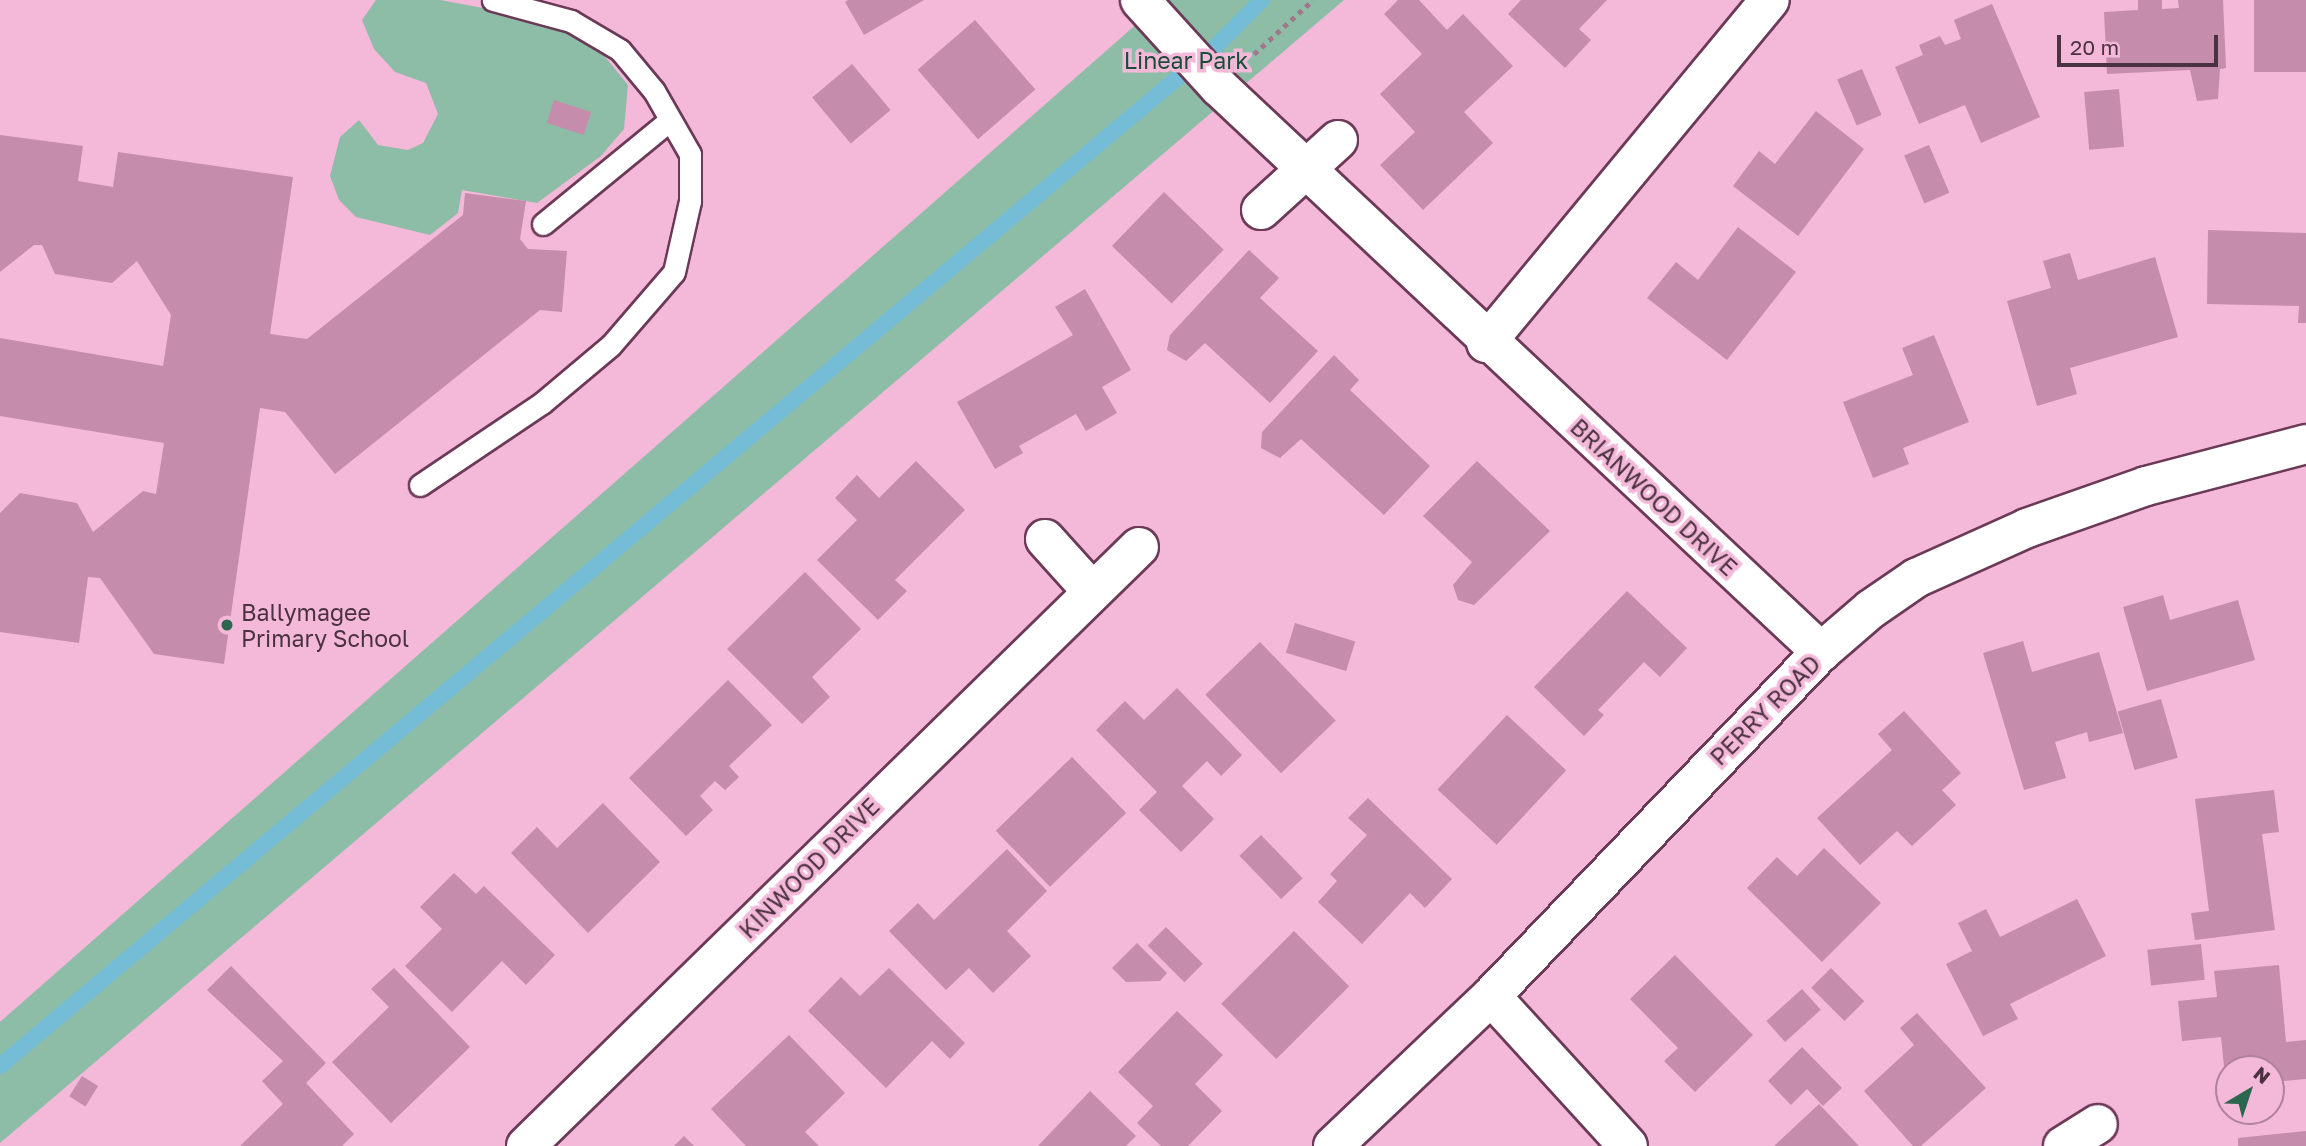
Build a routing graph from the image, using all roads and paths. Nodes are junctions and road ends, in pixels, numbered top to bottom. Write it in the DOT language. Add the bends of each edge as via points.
graph roads {
  1 [pos="494,0"];
  2 [pos="1140,0"];
  3 [pos="1313,0"];
  4 [pos="1770,0"];
  5 [pos="1219,87"];
  6 [pos="670,120"];
  7 [pos="1338,140"];
  8 [pos="1306,170"];
  9 [pos="1261,210"];
  10 [pos="543,224"];
  11 [pos="1486,343"];
  12 [pos="2306,444"];
  13 [pos="420,485"];
  14 [pos="1045,539"];
  15 [pos="1139,547"];
  16 [pos="1091,590"];
  17 [pos="1821,652"];
  18 [pos="1491,996"];
  19 [pos="2098,1124"];
  20 [pos="526,1146"];
  21 [pos="1333,1146"];
  22 [pos="1628,1146"];
  23 [pos="2063,1146"];
  1 -- 6 [label="lane" via="571,21 620,51"];
  2 -- 5 [label="street, BRIANWOOD DRIVE"];
  3 -- 5 [label="path"];
  4 -- 11 [label="street"];
  5 -- 8 [label="street, BRIANWOOD DRIVE"];
  6 -- 10 [label="lane"];
  6 -- 13 [label="lane" via="690,154 690,201 674,272 611,345 542,403"];
  7 -- 8 [label="street"];
  8 -- 9 [label="street"];
  8 -- 11 [label="street, BRIANWOOD DRIVE"];
  11 -- 17 [label="street, BRIANWOOD DRIVE"];
  12 -- 17 [label="street, PERRY ROAD" via="2146,486 2026,528 1916,578"];
  14 -- 16 [label="street"];
  15 -- 16 [label="street, KINWOOD DRIVE"];
  16 -- 20 [label="street, KINWOOD DRIVE"];
  17 -- 18 [label="street, PERRY ROAD"];
  18 -- 21 [label="street, PERRY ROAD"];
  18 -- 22 [label="street"];
  19 -- 23 [label="street"];
}
